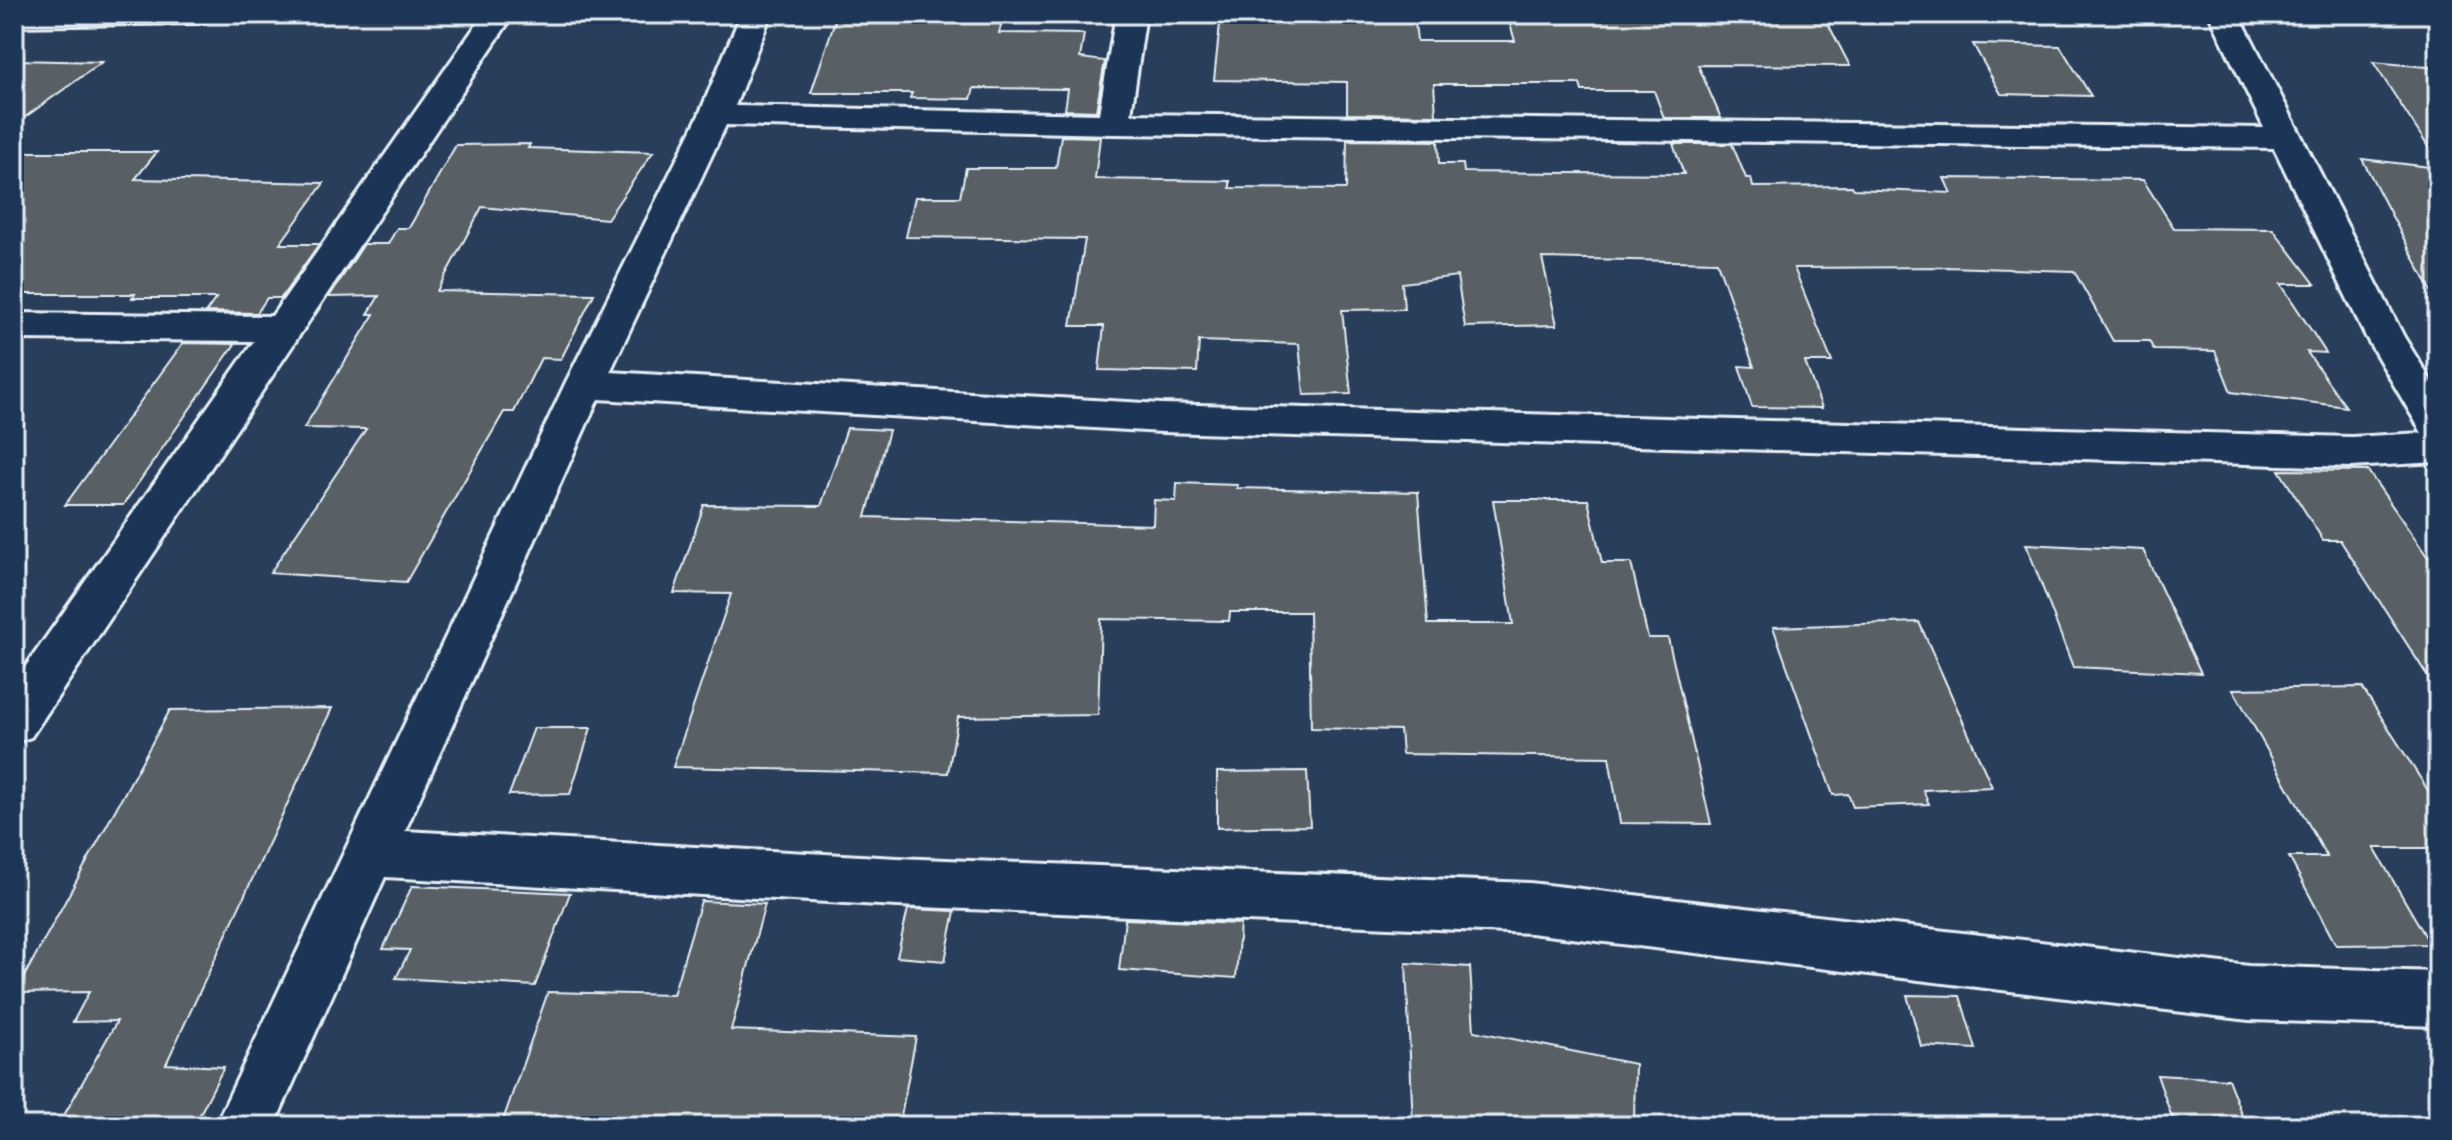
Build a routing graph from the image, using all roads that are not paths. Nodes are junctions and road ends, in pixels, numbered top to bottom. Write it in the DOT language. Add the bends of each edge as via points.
graph roads {
  1 [pos="197,14"];
  2 [pos="499,14"];
  3 [pos="756,14"];
  4 [pos="1131,14"];
  5 [pos="2224,14"];
  6 [pos="14,17"];
  7 [pos="715,115"];
  8 [pos="1113,124"];
  9 [pos="2288,138"];
  10 [pos="14,326"];
  11 [pos="283,329"];
  12 [pos="585,384"];
  13 [pos="2438,426"];
  14 [pos="2438,447"];
  15 [pos="14,722"];
  16 [pos="372,853"];
  17 [pos="2438,999"];
  18 [pos="244,1126"];
  1 -- 6 [label="street"];
  2 -- 11 [label="street"];
  3 -- 7 [label="street"];
  4 -- 8 [label="street"];
  5 -- 9 [label="street"];
  7 -- 8 [label="street"];
  7 -- 12 [label="street"];
  8 -- 9 [label="street"];
  9 -- 13 [label="street" via="2385,337"];
  10 -- 11 [label="street"];
  11 -- 15 [label="street"];
  12 -- 14 [label="street" via="1162,418 2351,452"];
  12 -- 16 [label="street"];
  16 -- 17 [label="street" via="897,882 1530,908 2249,993"];
  16 -- 18 [label="street"];
}
